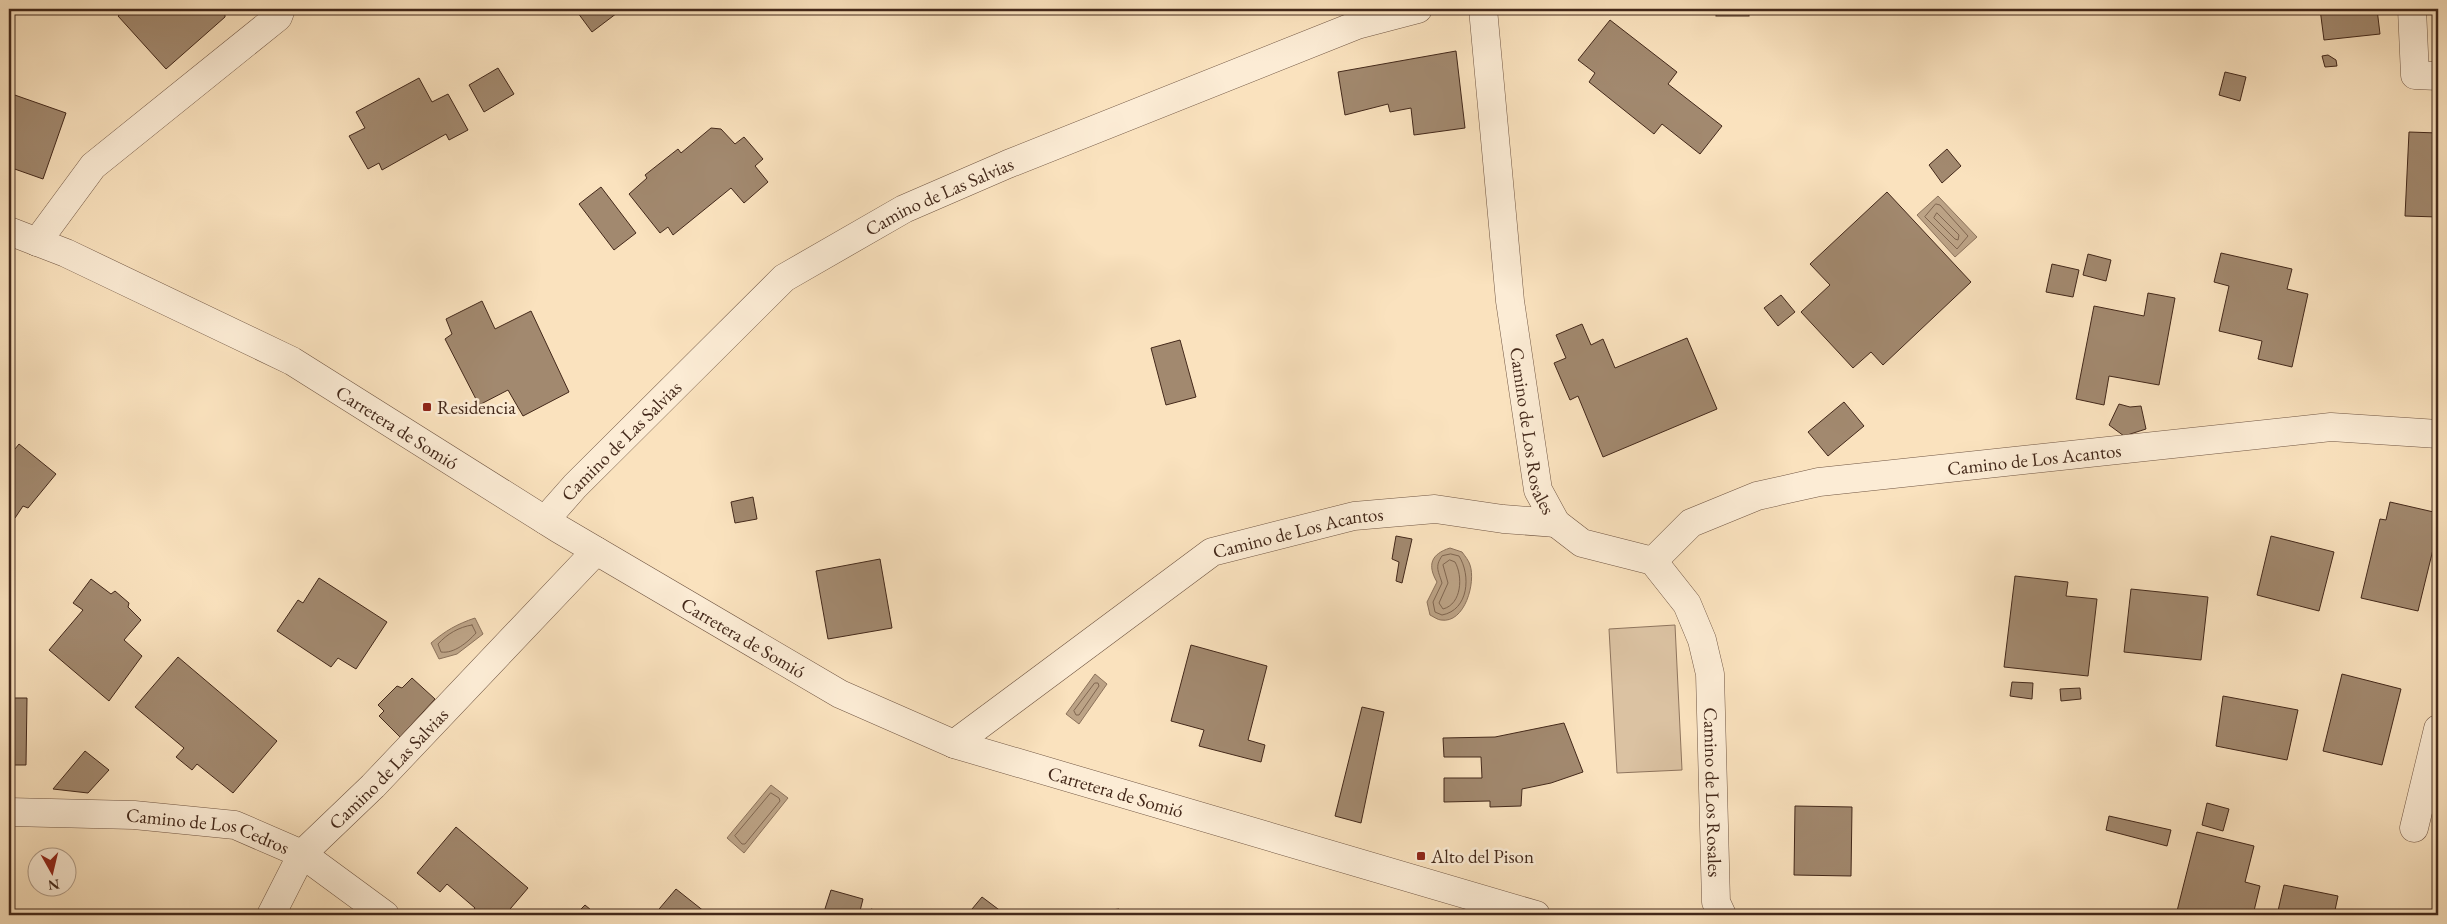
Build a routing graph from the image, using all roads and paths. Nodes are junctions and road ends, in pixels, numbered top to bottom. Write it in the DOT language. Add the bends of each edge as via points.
graph roads {
  1 [pos="282,9"];
  2 [pos="1418,9"];
  3 [pos="1483,9"];
  4 [pos="2412,9"];
  5 [pos="2438,76"];
  6 [pos="9,231"];
  7 [pos="37,242"];
  8 [pos="2438,434"];
  9 [pos="545,520"];
  10 [pos="1556,523"];
  11 [pos="596,551"];
  12 [pos="1653,561"];
  13 [pos="2438,729"];
  14 [pos="954,744"];
  15 [pos="9,812"];
  16 [pos="2414,828"];
  17 [pos="302,854"];
  18 [pos="270,915"];
  19 [pos="384,915"];
  20 [pos="1536,915"];
  21 [pos="1722,915"];
  1 -- 7 [label="street" via="278,17 93,166"];
  2 -- 9 [label="street, Camino de Las Salvias" via="1357,25 1008,164 904,209 784,278 575,486"];
  3 -- 10 [label="street, Camino de Los Rosales" via="1510,300 1538,490"];
  4 -- 5 [label="street" via="2414,75"];
  6 -- 7 [label="street, Carretera de Somió"];
  7 -- 9 [label="street, Carretera de Somió" via="292,361"];
  8 -- 12 [label="street, Camino de Los Acantos" via="2331,427 1819,482 1757,496 1691,523"];
  9 -- 11 [label="street, Carretera de Somió"];
  10 -- 12 [label="street, Camino de Los Rosales" via="1582,542"];
  10 -- 14 [label="street, Camino de Los Acantos" via="1435,509 1354,516 1212,552"];
  11 -- 14 [label="street, Carretera de Somió" via="840,694"];
  11 -- 17 [label="street, Camino de Las Salvias" via="373,786"];
  12 -- 21 [label="street, Camino de Los Rosales" via="1687,604 1702,640 1710,674 1716,902"];
  13 -- 16 [label="street"];
  14 -- 20 [label="street, Carretera de Somió"];
  15 -- 17 [label="street, Camino de Los Cedros" via="134,815 235,825"];
  17 -- 18 [label="street, Camino de Las Salvias"];
  17 -- 19 [label="street, Camino de Los Cedros"];
}
